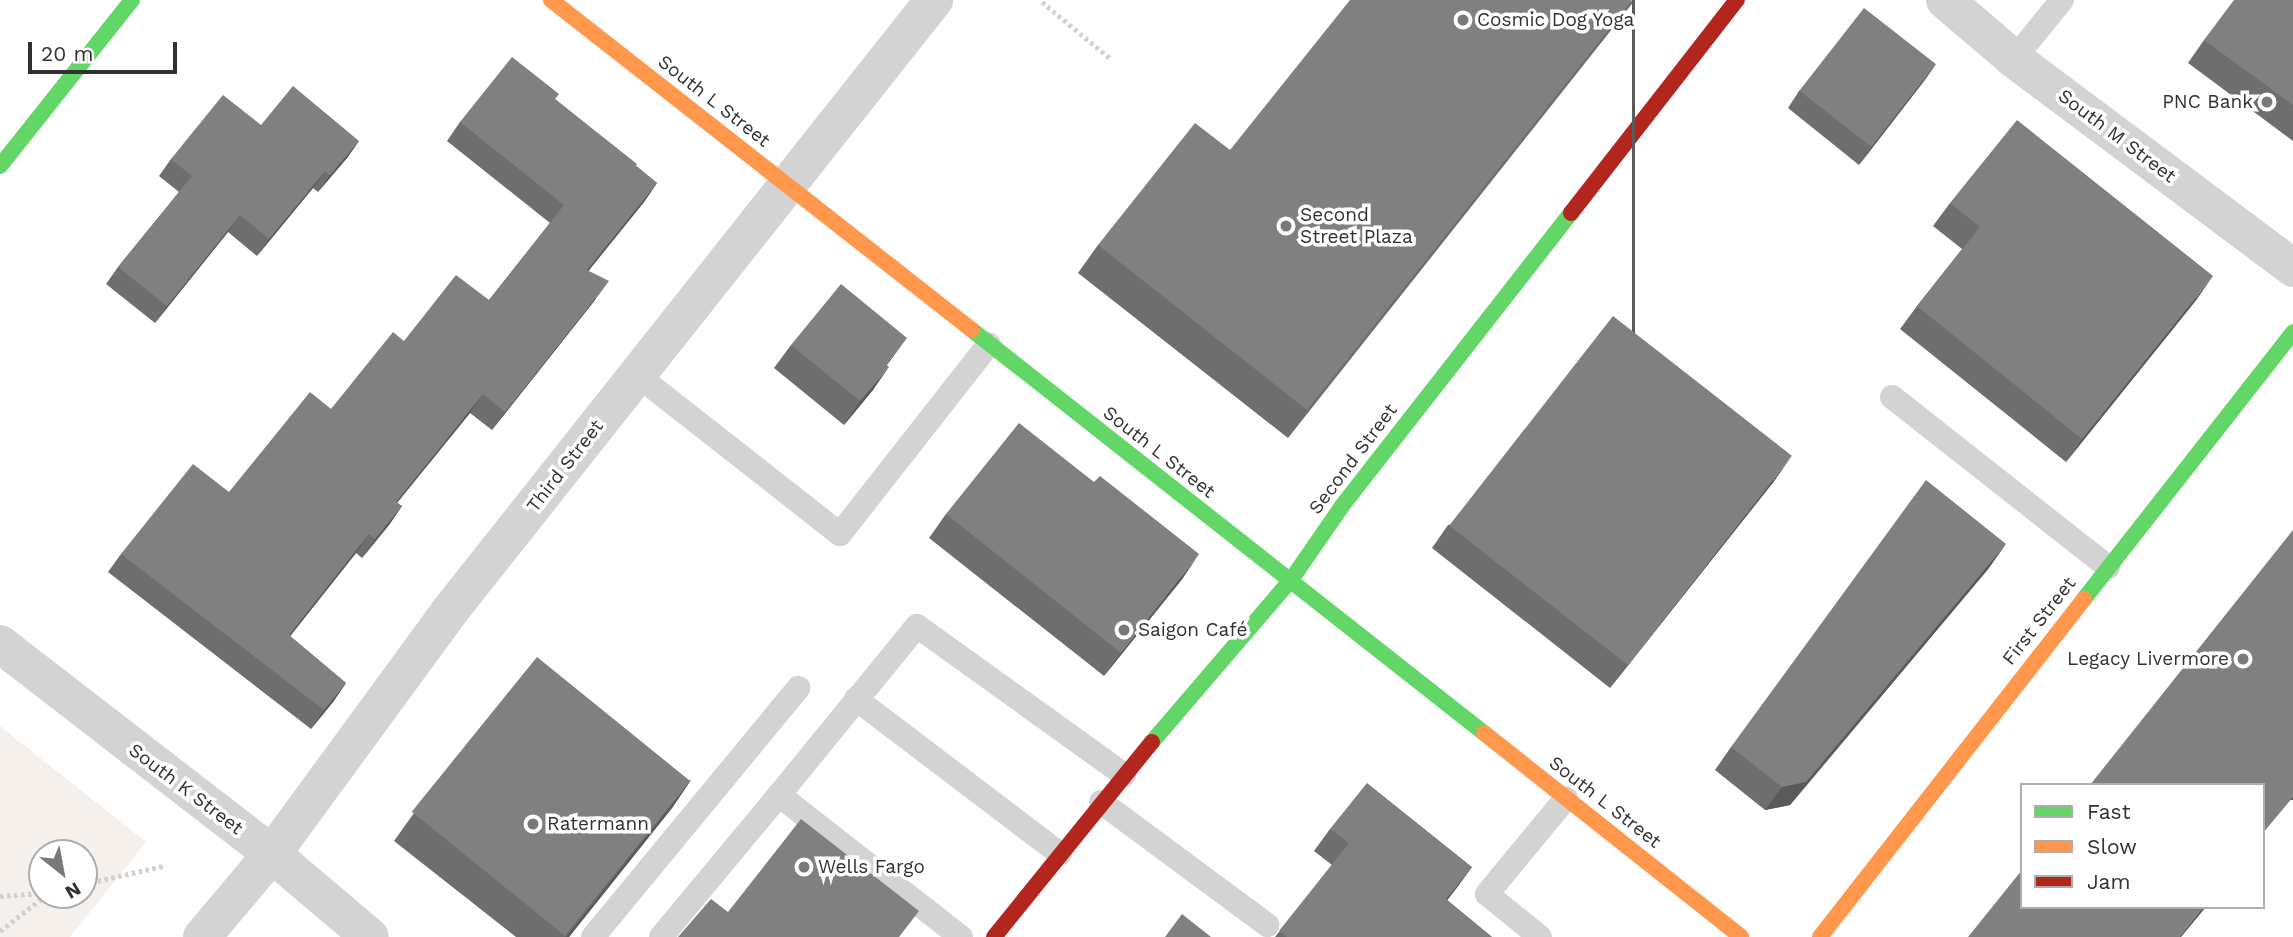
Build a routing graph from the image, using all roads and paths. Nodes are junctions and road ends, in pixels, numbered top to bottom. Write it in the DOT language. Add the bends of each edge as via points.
graph roads {
  1 [pos="132,0"];
  2 [pos="551,0"];
  3 [pos="934,0"];
  4 [pos="1737,0"];
  5 [pos="1945,0"];
  6 [pos="2062,0"];
  7 [pos="1042,2"];
  8 [pos="1110,58"];
  9 [pos="2014,59"];
  10 [pos="0,166"];
  11 [pos="788,185"];
  12 [pos="2293,268"];
  13 [pos="2293,332"];
  14 [pos="989,344"];
  15 [pos="637,375"];
  16 [pos="1892,397"];
  17 [pos="2108,567"];
  18 [pos="1291,580"];
  19 [pos="0,644"];
  20 [pos="798,688"];
  21 [pos="856,699"];
  22 [pos="1124,775"];
  23 [pos="779,795"];
  24 [pos="1566,798"];
  25 [pos="1101,802"];
  26 [pos="272,854"];
  27 [pos="1060,854"];
  28 [pos="163,866"];
  29 [pos="98,881"];
  30 [pos="28,895"];
  31 [pos="0,896"];
  32 [pos="28,907"];
  33 [pos="1267,925"];
  34 [pos="0,931"];
  35 [pos="202,937"];
  36 [pos="370,937"];
  37 [pos="593,937"];
  38 [pos="661,937"];
  39 [pos="961,937"];
  40 [pos="994,937"];
  41 [pos="1540,937"];
  42 [pos="1741,937"];
  43 [pos="1820,937"];
  1 -- 10 [label="street"];
  2 -- 11 [label="street, South L Street"];
  3 -- 11 [label="street, Third Street"];
  4 -- 18 [label="street, Second Street" via="1342,506"];
  5 -- 9 [label="street, South M Street"];
  6 -- 9 [label="lane"];
  7 -- 8 [label="path"];
  9 -- 12 [label="street, South M Street"];
  11 -- 14 [label="street, South L Street"];
  11 -- 15 [label="street, Third Street"];
  13 -- 17 [label="street, First Street"];
  14 -- 15 [label="lane" via="840,534"];
  14 -- 18 [label="street, South L Street"];
  15 -- 26 [label="street, Third Street" via="449,612"];
  16 -- 17 [label="lane"];
  17 -- 43 [label="street, First Street"];
  18 -- 22 [label="street, Second Street"];
  18 -- 24 [label="street, South L Street"];
  19 -- 26 [label="street, South K Street"];
  20 -- 37 [label="lane"];
  21 -- 22 [label="lane" via="917,626"];
  21 -- 23 [label="lane"];
  21 -- 27 [label="lane"];
  22 -- 25 [label="street, Second Street"];
  23 -- 38 [label="lane"];
  23 -- 39 [label="lane"];
  24 -- 41 [label="lane" via="1487,894"];
  24 -- 42 [label="street, South L Street"];
  25 -- 27 [label="street, Second Street"];
  25 -- 33 [label="lane"];
  26 -- 35 [label="street, Third Street"];
  26 -- 36 [label="street, South K Street"];
  27 -- 40 [label="street, Second Street"];
  28 -- 29 [label="path"];
  30 -- 31 [label="path"];
  32 -- 34 [label="path"];
}
